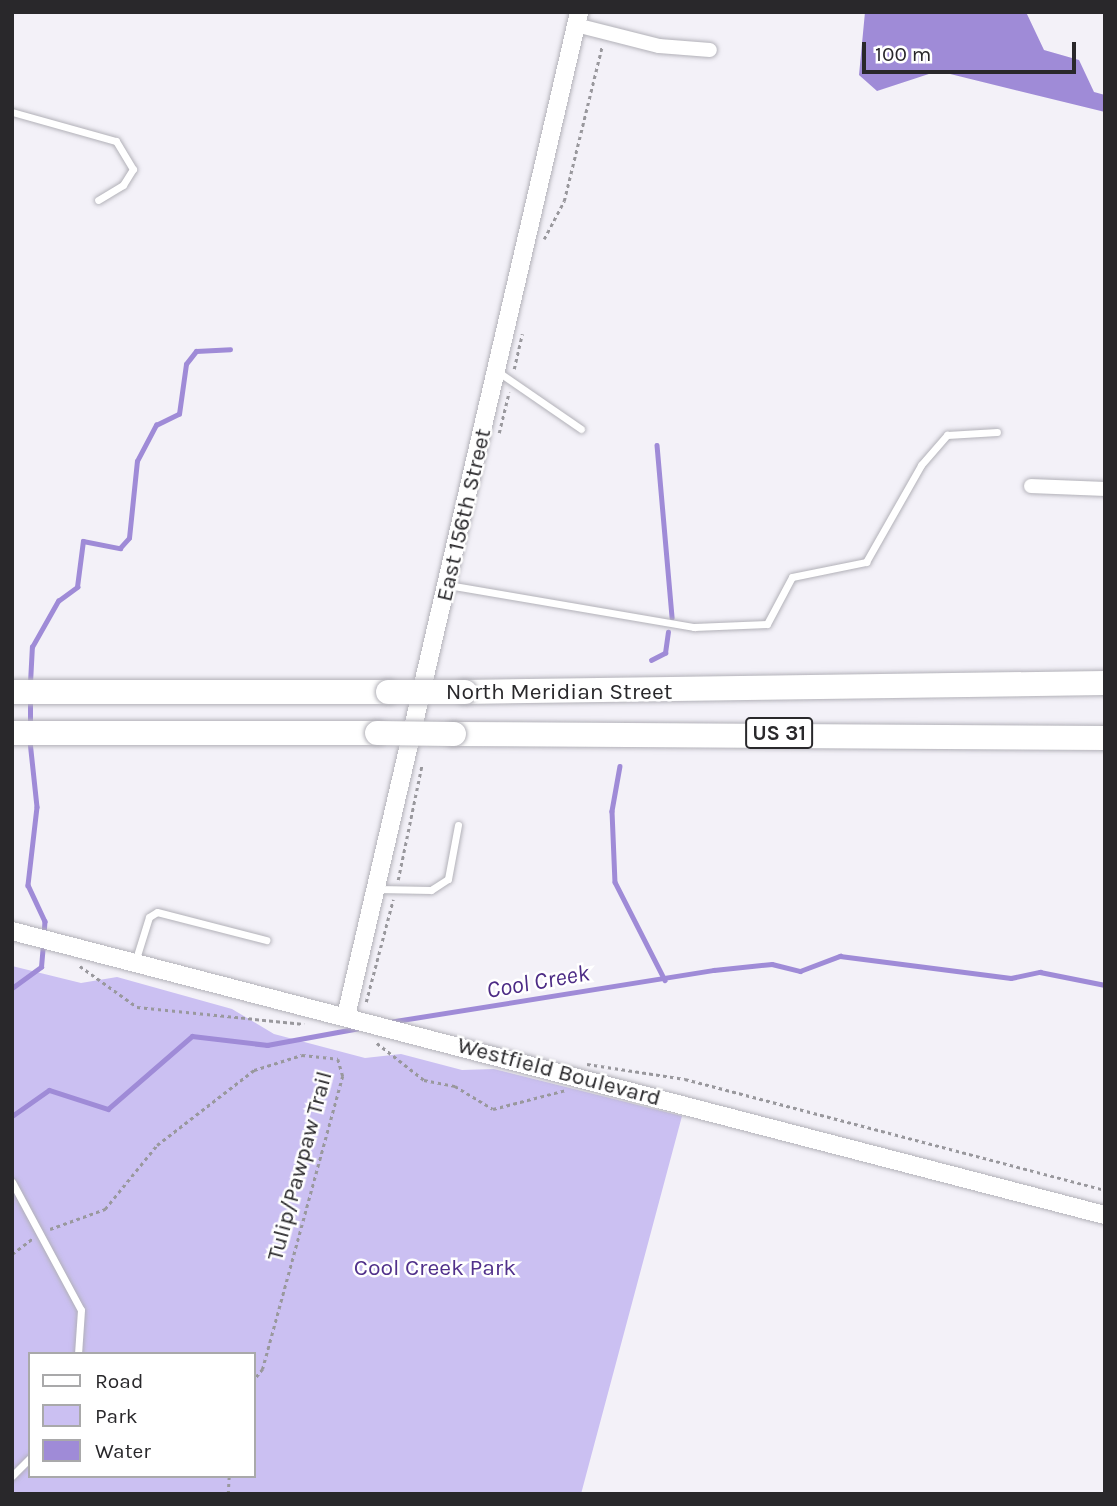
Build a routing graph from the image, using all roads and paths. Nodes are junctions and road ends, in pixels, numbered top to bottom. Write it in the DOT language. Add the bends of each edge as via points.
graph roads {
  1 [pos="578,19"];
  2 [pos="605,32"];
  3 [pos="710,50"];
  4 [pos="12,112"];
  5 [pos="98,200"];
  6 [pos="542,243"];
  7 [pos="524,324"];
  8 [pos="504,375"];
  9 [pos="581,429"];
  10 [pos="997,432"];
  11 [pos="496,444"];
  12 [pos="1031,486"];
  13 [pos="1105,489"];
  14 [pos="448,585"];
  15 [pos="1105,674"];
  16 [pos="1105,682"];
  17 [pos="989,684"];
  18 [pos="12,692"];
  19 [pos="12,733"];
  20 [pos="1105,738"];
  21 [pos="425,752"];
  22 [pos="457,825"];
  23 [pos="376,889"];
  24 [pos="396,890"];
  25 [pos="12,931"];
  26 [pos="266,940"];
  27 [pos="135,962"];
  28 [pos="74,964"];
  29 [pos="357,1013"];
  30 [pos="288,1024"];
  31 [pos="12,1182"];
  32 [pos="1105,1215"];
  33 [pos="40,1233"];
  34 [pos="12,1254"];
  35 [pos="78,1352"];
  36 [pos="256,1378"];
  37 [pos="28,1460"];
  38 [pos="12,1476"];
  1 -- 2 [label="street"];
  1 -- 8 [label="street, East 156th Street"];
  2 -- 3 [label="street"];
  2 -- 6 [label="path" via="564,201"];
  4 -- 5 [label="lane" via="116,141 133,169 123,186"];
  7 -- 8 [label="path"];
  8 -- 9 [label="lane"];
  8 -- 11 [label="path"];
  8 -- 14 [label="street, East 156th Street"];
  10 -- 14 [label="lane" via="947,435 921,465 866,562 792,577 767,624 694,627"];
  12 -- 13 [label="street"];
  14 -- 23 [label="street, East 156th Street"];
  15 -- 17 [label="highway"];
  16 -- 17 [label="highway, North Meridian Street / US 31"];
  17 -- 18 [label="highway, North Meridian Street / US 31, bridge" via="465,692"];
  19 -- 20 [label="highway, North Meridian Street / US 31, bridge"];
  21 -- 24 [label="path"];
  22 -- 24 [label="lane" via="448,879 431,890"];
  23 -- 24 [label="lane"];
  23 -- 29 [label="street, East 156th Street"];
  24 -- 29 [label="path"];
  25 -- 27 [label="street, Westfield Boulevard"];
  26 -- 27 [label="lane" via="157,912 149,917"];
  27 -- 29 [label="street, Westfield Boulevard"];
  28 -- 30 [label="path" via="97,974 137,1007 213,1010 240,1022"];
  29 -- 32 [label="street, Westfield Boulevard" via="396,1029"];
  31 -- 33 [label="lane"];
  33 -- 34 [label="path, Tulip/Pawpaw Trail"];
  33 -- 35 [label="lane" via="81,1310"];
  33 -- 36 [label="path, Tulip/Pawpaw Trail" via="105,1209 157,1145 254,1070 302,1055 338,1059 343,1076 263,1369"];
  37 -- 38 [label="lane"];
}
